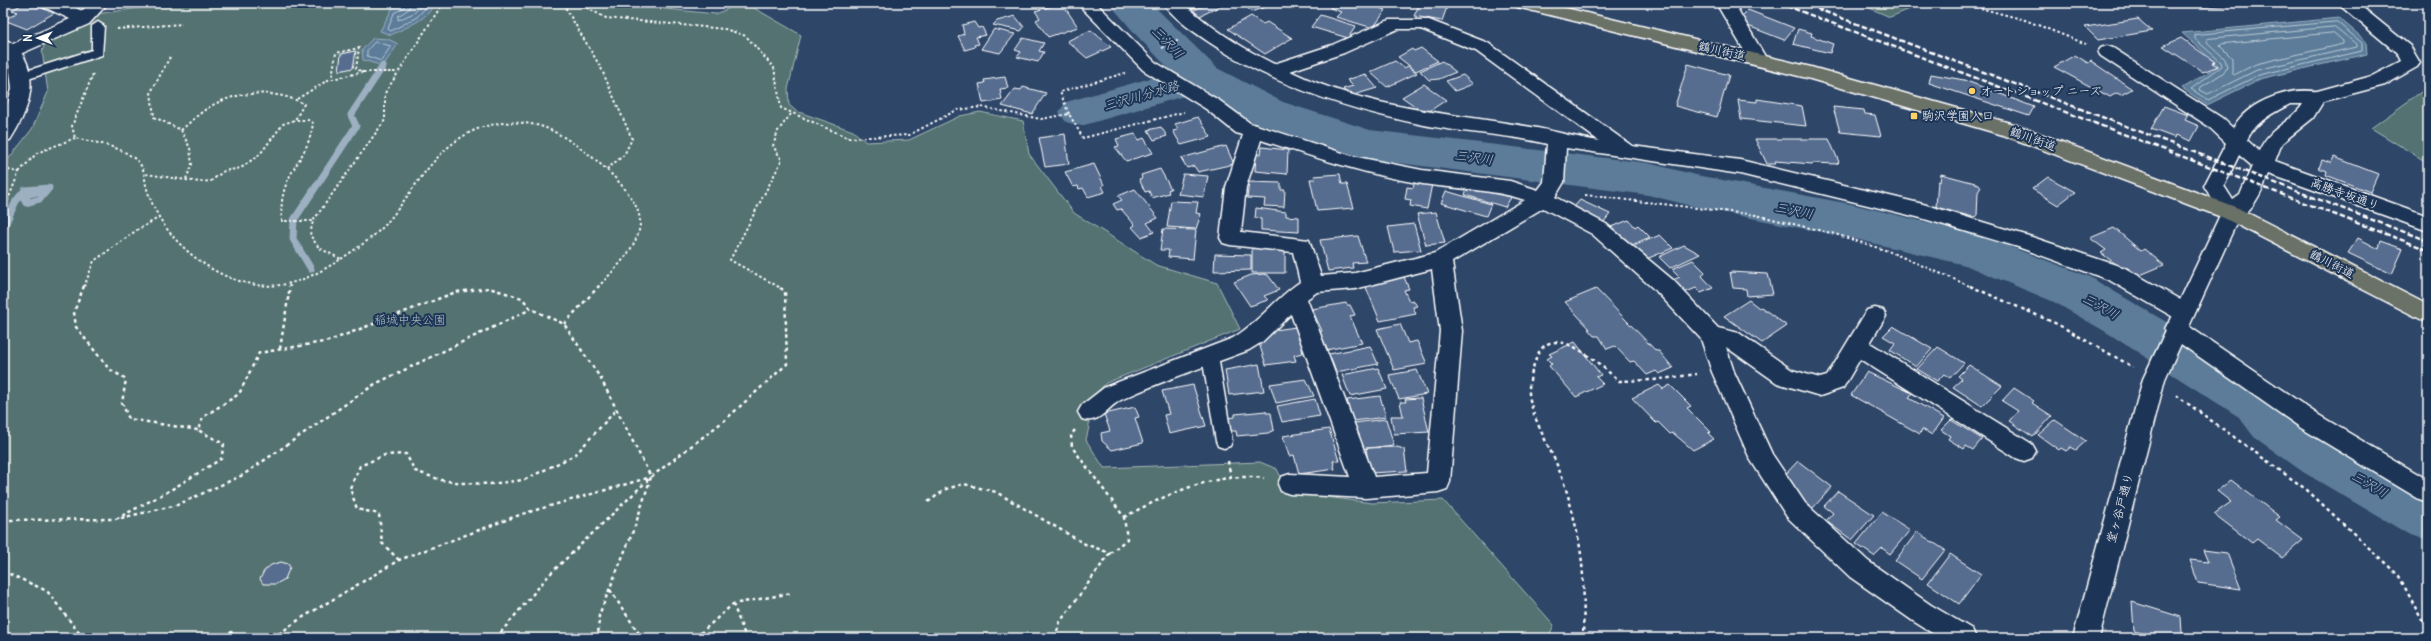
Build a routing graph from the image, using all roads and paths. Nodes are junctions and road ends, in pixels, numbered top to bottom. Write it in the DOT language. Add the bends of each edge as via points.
graph roads {
  1 [pos="50,3"];
  2 [pos="99,3"];
  3 [pos="443,3"];
  4 [pos="565,3"];
  5 [pos="578,3"];
  6 [pos="1086,3"];
  7 [pos="1172,3"];
  8 [pos="1523,3"];
  9 [pos="1725,3"];
  10 [pos="1961,3"];
  11 [pos="2346,3"];
  12 [pos="182,24"];
  13 [pos="93,27"];
  14 [pos="1182,38"];
  15 [pos="7,48"];
  16 [pos="98,52"];
  17 [pos="2107,52"];
  18 [pos="170,57"];
  19 [pos="1758,60"];
  20 [pos="1148,65"];
  21 [pos="1274,70"];
  22 [pos="363,72"];
  23 [pos="397,72"];
  24 [pos="21,77"];
  25 [pos="332,77"];
  26 [pos="2317,97"];
  27 [pos="297,99"];
  28 [pos="1209,102"];
  29 [pos="791,114"];
  30 [pos="1069,114"];
  31 [pos="295,120"];
  32 [pos="181,130"];
  33 [pos="1254,132"];
  34 [pos="3,135"];
  35 [pos="75,138"];
  36 [pos="2236,141"];
  37 [pos="1556,145"];
  38 [pos="1628,152"];
  39 [pos="2262,164"];
  40 [pos="3,169"];
  41 [pos="607,169"];
  42 [pos="19,172"];
  43 [pos="146,174"];
  44 [pos="186,179"];
  45 [pos="1549,191"];
  46 [pos="3,212"];
  47 [pos="2231,213"];
  48 [pos="160,218"];
  49 [pos="312,221"];
  50 [pos="2428,224"];
  51 [pos="341,260"];
  52 [pos="1441,260"];
  53 [pos="290,284"];
  54 [pos="1304,290"];
  55 [pos="531,309"];
  56 [pos="2428,315"];
  57 [pos="1875,316"];
  58 [pos="2180,320"];
  59 [pos="564,324"];
  60 [pos="1711,335"];
  61 [pos="1857,346"];
  62 [pos="280,349"];
  63 [pos="1210,356"];
  64 [pos="1723,372"];
  65 [pos="2154,379"];
  66 [pos="616,410"];
  67 [pos="1090,412"];
  68 [pos="198,430"];
  69 [pos="1224,441"];
  70 [pos="2024,451"];
  71 [pos="651,477"];
  72 [pos="1290,484"];
  73 [pos="1366,488"];
  74 [pos="2428,492"];
  75 [pos="928,502"];
  76 [pos="1124,517"];
  77 [pos="116,519"];
  78 [pos="3,520"];
  79 [pos="1110,553"];
  80 [pos="398,560"];
  81 [pos="3,571"];
  82 [pos="610,590"];
  83 [pos="792,593"];
  84 [pos="733,604"];
  85 [pos="231,631"];
  86 [pos="2428,632"];
  87 [pos="83,638"];
  88 [pos="233,638"];
  89 [pos="273,638"];
  90 [pos="496,638"];
  91 [pos="598,638"];
  92 [pos="642,638"];
  93 [pos="695,638"];
  94 [pos="746,638"];
  95 [pos="1055,638"];
  96 [pos="1583,638"];
  97 [pos="1963,638"];
  98 [pos="2086,638"];
  1 -- 13 [label="street" via="68,10"];
  2 -- 13 [label="street"];
  3 -- 23 [label="path"];
  4 -- 41 [label="path" via="601,68 632,139 624,155"];
  5 -- 29 [label="path" via="606,18 725,29 746,36 769,60 776,75 781,108"];
  6 -- 20 [label="street"];
  7 -- 21 [label="street" via="1202,29 1238,53"];
  8 -- 19 [label="main road, 鶴川街道"];
  9 -- 19 [label="street"];
  10 -- 17 [label="path" via="2054,30"];
  11 -- 26 [label="street" via="2404,50 2411,63 2380,80"];
  12 -- 13 [label="path"];
  13 -- 15 [label="street"];
  13 -- 16 [label="lane"];
  14 -- 20 [label="path"];
  15 -- 24 [label="street"];
  16 -- 24 [label="lane"];
  16 -- 35 [label="path" via="93,76 72,126"];
  17 -- 36 [label="street" via="2216,122"];
  18 -- 32 [label="path" via="151,92 154,117"];
  19 -- 47 [label="main road, 鶴川街道" via="1908,99 2010,130"];
  20 -- 28 [label="street"];
  20 -- 30 [label="path" via="1060,92"];
  21 -- 37 [label="street" via="1339,98"];
  21 -- 38 [label="street" via="1338,49 1395,24 1423,24 1482,47"];
  22 -- 23 [label="path"];
  22 -- 25 [label="path" via="342,73"];
  22 -- 25 [label="path" via="356,69 359,48 336,53"];
  23 -- 49 [label="path" via="385,93 385,120"];
  24 -- 34 [label="street" via="18,107"];
  25 -- 27 [label="path"];
  26 -- 36 [label="street" via="2288,98 2263,110 2244,126"];
  26 -- 39 [label="street" via="2306,114 2274,140"];
  27 -- 31 [label="path" via="304,104"];
  27 -- 32 [label="path" via="290,95 270,93 220,101"];
  28 -- 30 [label="path" via="1083,138"];
  28 -- 33 [label="street" via="1243,128"];
  29 -- 30 [label="path" via="849,138 909,135 957,110 981,107 1041,119"];
  29 -- 71 [label="path" via="778,131 773,146 782,160 730,260 785,291 787,364 725,420"];
  31 -- 44 [label="path" via="283,124 260,154 241,168 224,171 211,181"];
  31 -- 49 [label="path" via="308,120 313,123 314,133 286,177 278,206 282,221"];
  32 -- 44 [label="path" via="190,148 192,165"];
  33 -- 45 [label="street" via="1350,162 1422,177"];
  33 -- 54 [label="street" via="1236,187 1230,238 1302,245"];
  35 -- 42 [label="path" via="37,153"];
  35 -- 43 [label="path" via="124,152 139,163"];
  36 -- 39 [label="street"];
  36 -- 47 [label="street" via="2214,186"];
  37 -- 38 [label="street" via="1579,145"];
  37 -- 45 [label="street"];
  38 -- 58 [label="street" via="1740,167 1809,182 2025,242 2117,274"];
  39 -- 47 [label="street" via="2248,199"];
  39 -- 50 [label="street, 高勝寺坂通り"];
  40 -- 42 [label="path"];
  41 -- 51 [label="path" via="574,144 545,128 509,124 486,126 449,146 373,236"];
  41 -- 59 [label="path" via="634,202 640,222 629,249 599,287"];
  42 -- 46 [label="path"];
  43 -- 44 [label="path"];
  43 -- 48 [label="path" via="147,188"];
  45 -- 52 [label="street"];
  45 -- 60 [label="street" via="1599,229 1665,286"];
  45 -- 65 [label="path" via="1756,215 1835,234 1888,251 2057,324"];
  47 -- 56 [label="main road, 鶴川街道"];
  47 -- 58 [label="street"];
  48 -- 53 [label="path" via="180,246 228,277 266,286"];
  48 -- 68 [label="path" via="137,230 94,261 74,312 76,327 110,369 126,379 122,403 129,419"];
  49 -- 51 [label="path" via="310,236 319,248"];
  51 -- 53 [label="path" via="308,279"];
  52 -- 54 [label="street" via="1355,281"];
  52 -- 73 [label="street" via="1451,331 1438,482"];
  53 -- 62 [label="path"];
  54 -- 63 [label="street" via="1254,336"];
  54 -- 73 [label="street"];
  55 -- 59 [label="path"];
  55 -- 62 [label="path" via="522,298 488,288 456,292 329,340"];
  55 -- 77 [label="path" via="375,384 243,475 177,505"];
  57 -- 61 [label="street"];
  58 -- 65 [label="street, 堂ヶ谷戸通り"];
  58 -- 74 [label="street" via="2309,421"];
  59 -- 66 [label="path" via="601,379"];
  60 -- 61 [label="street" via="1732,339 1785,377 1820,387 1835,382"];
  60 -- 64 [label="street"];
  61 -- 70 [label="street"];
  62 -- 68 [label="path" via="259,353 239,394 204,417"];
  63 -- 67 [label="street" via="1113,393"];
  63 -- 69 [label="lane"];
  64 -- 96 [label="path" via="1654,380 1619,381 1585,351 1567,343 1550,342 1540,350 1532,368 1530,399 1560,473 1579,540 1584,587"];
  64 -- 97 [label="street" via="1762,459 1796,510 1859,569"];
  65 -- 86 [label="path" via="2313,495 2400,576"];
  65 -- 98 [label="street, 堂ヶ谷戸通り"];
  66 -- 71 [label="path"];
  66 -- 80 [label="path" via="575,455 524,480 490,484 441,480 415,471 406,454 385,455 360,466 350,488 358,509 379,514 382,543"];
  67 -- 76 [label="path" via="1071,435 1072,447"];
  68 -- 77 [label="path" via="224,444 221,459 170,492"];
  71 -- 80 [label="path" via="522,514"];
  71 -- 82 [label="path"];
  71 -- 90 [label="path" via="549,575"];
  72 -- 73 [label="street"];
  72 -- 76 [label="path" via="1254,476 1215,480 1180,489"];
  75 -- 79 [label="path" via="946,489 964,484 996,492 1085,544"];
  76 -- 79 [label="path" via="1127,539"];
  77 -- 78 [label="path"];
  79 -- 95 [label="path" via="1060,622"];
  80 -- 89 [label="path"];
  81 -- 87 [label="path" via="47,591"];
  82 -- 91 [label="path" via="599,615"];
  82 -- 92 [label="path"];
  83 -- 84 [label="path"];
  84 -- 93 [label="path"];
  84 -- 94 [label="path"];
  85 -- 88 [label="path"];
}
